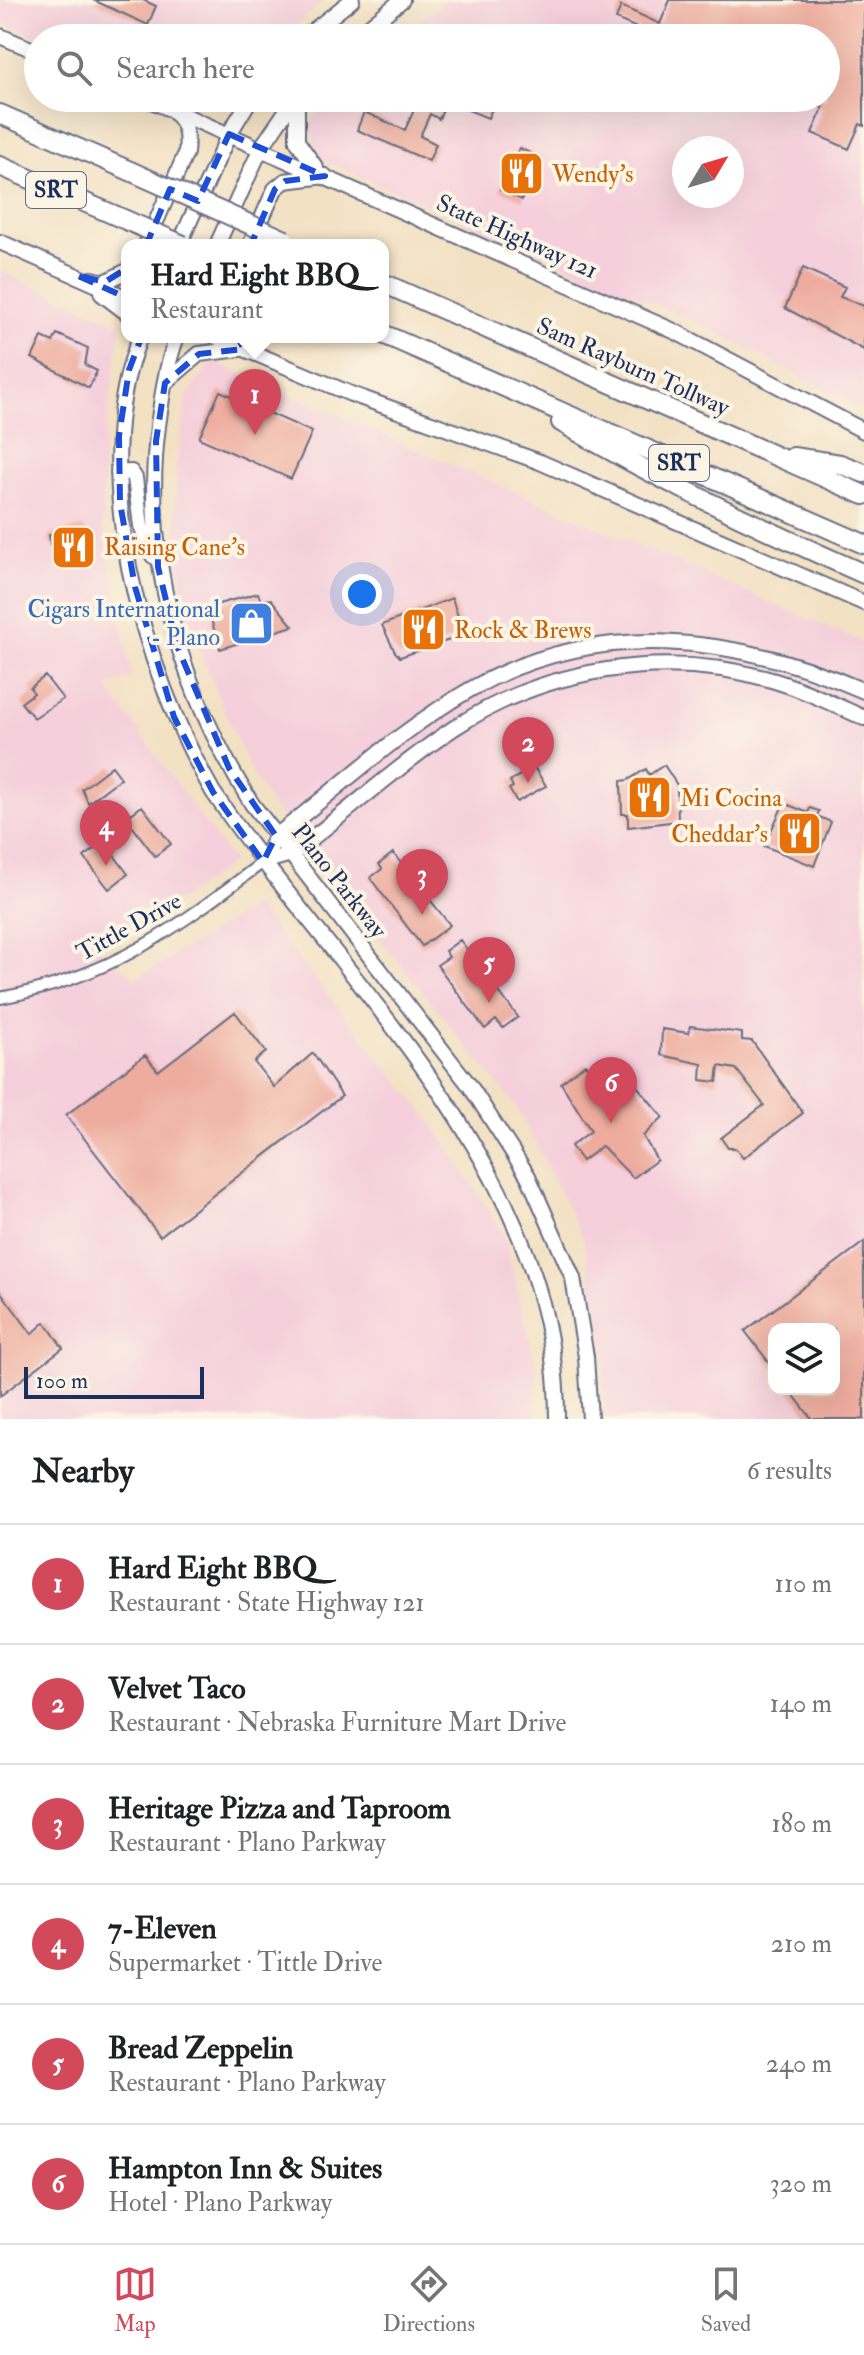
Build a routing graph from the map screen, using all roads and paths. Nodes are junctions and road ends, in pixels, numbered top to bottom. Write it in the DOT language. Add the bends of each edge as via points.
graph roads {
  1 [pos="352,0"];
  2 [pos="402,0"];
  3 [pos="322,24"];
  4 [pos="372,24"];
  5 [pos="0,36"];
  6 [pos="24,46"];
  7 [pos="0,108"];
  8 [pos="174,112"];
  9 [pos="178,112"];
  10 [pos="242,112"];
  11 [pos="286,112"];
  12 [pos="296,112"];
  13 [pos="0,114"];
  14 [pos="24,124"];
  15 [pos="229,134"];
  16 [pos="261,148"];
  17 [pos="0,166"];
  18 [pos="325,176"];
  19 [pos="149,239"];
  20 [pos="168,239"];
  21 [pos="184,239"];
  22 [pos="220,239"];
  23 [pos="253,239"];
  24 [pos="284,239"];
  25 [pos="0,242"];
  26 [pos="121,274"];
  27 [pos="76,275"];
  28 [pos="389,286"];
  29 [pos="121,295"];
  30 [pos="121,309"];
  31 [pos="389,337"];
  32 [pos="137,343"];
  33 [pos="175,343"];
  34 [pos="241,343"];
  35 [pos="493,381"];
  36 [pos="165,383"];
  37 [pos="864,431"];
  38 [pos="767,452"];
  39 [pos="118,473"];
  40 [pos="864,473"];
  41 [pos="864,495"];
  42 [pos="864,544"];
  43 [pos="158,567"];
  44 [pos="864,574"];
  45 [pos="864,603"];
  46 [pos="864,691"];
  47 [pos="864,718"];
  48 [pos="276,836"];
  49 [pos="291,854"];
  50 [pos="263,862"];
  51 [pos="0,998"];
  52 [pos="557,1419"];
  53 [pos="590,1419"];
  1 -- 3 [label="main road"];
  2 -- 4 [label="main road"];
  5 -- 6 [label="main road"];
  7 -- 14 [label="highway"];
  8 -- 19 [label="main road" via="187,136 186,153"];
  9 -- 15 [label="main road, State Highway 121"];
  10 -- 15 [label="main road"];
  11 -- 16 [label="main road"];
  12 -- 18 [label="main road" via="297,141"];
  13 -- 14 [label="highway, SRT"];
  14 -- 24 [label="highway, SRT, bridge"];
  15 -- 16 [label="main road, State Highway 121"];
  15 -- 21 [label="main road"];
  16 -- 18 [label="main road, State Highway 121"];
  16 -- 22 [label="main road"];
  17 -- 20 [label="highway, SRT, bridge"];
  18 -- 23 [label="main road" via="285,181 275,189"];
  18 -- 37 [label="main road, State Highway 121" via="676,332"];
  25 -- 27 [label="main road"];
  26 -- 27 [label="main road" via="105,282"];
  27 -- 29 [label="main road"];
  27 -- 30 [label="main road"];
  28 -- 38 [label="highway, Sam Rayburn Tollway / SRT"];
  31 -- 35 [label="highway, SRT"];
  32 -- 39 [label="main road, Plano Parkway" via="125,394"];
  33 -- 36 [label="main road, Plano Parkway"];
  34 -- 36 [label="main road" via="199,354"];
  34 -- 45 [label="main road" via="351,394 540,462"];
  35 -- 42 [label="highway, SRT"];
  35 -- 44 [label="highway" via="616,454"];
  36 -- 43 [label="main road, Plano Parkway" via="153,484"];
  38 -- 40 [label="highway"];
  38 -- 41 [label="highway, Sam Rayburn Tollway / SRT"];
  39 -- 43 [label="main road" via="131,472 135,478 141,526"];
  39 -- 50 [label="main road, Plano Parkway" via="135,587 159,680 191,754"];
  43 -- 48 [label="main road, Plano Parkway" via="177,646 209,728 236,780"];
  46 -- 48 [label="main road" via="736,648 651,642 555,654 504,673 435,712"];
  47 -- 49 [label="main road" via="772,680 698,666 606,671 549,682 518,692 452,730"];
  48 -- 49 [label="main road, Plano Parkway"];
  48 -- 50 [label="main road"];
  49 -- 50 [label="main road"];
  49 -- 53 [label="main road, Plano Parkway" via="470,1086 528,1176 573,1278"];
  50 -- 51 [label="street, Tittle Drive" via="135,953 87,975"];
  50 -- 52 [label="main road, Plano Parkway" via="434,1085 495,1178 533,1267 556,1363"];
}
